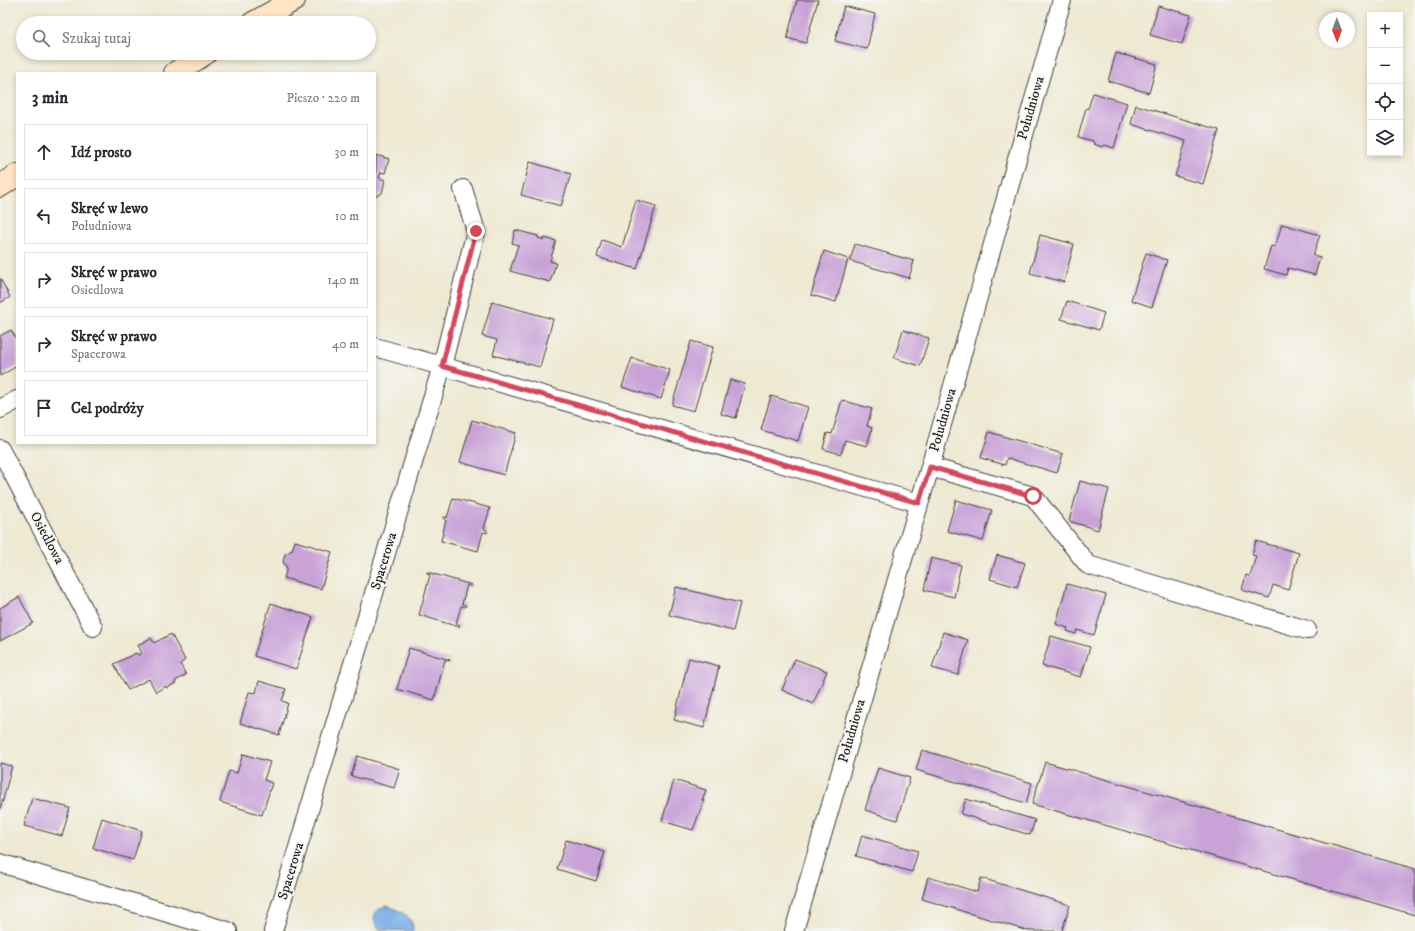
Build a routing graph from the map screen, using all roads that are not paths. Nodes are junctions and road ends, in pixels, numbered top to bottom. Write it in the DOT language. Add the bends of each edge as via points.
graph roads {
  1 [pos="294,0"];
  2 [pos="1062,0"];
  3 [pos="265,16"];
  4 [pos="195,60"];
  5 [pos="177,72"];
  6 [pos="16,176"];
  7 [pos="0,186"];
  8 [pos="463,189"];
  9 [pos="376,346"];
  10 [pos="442,366"];
  11 [pos="16,401"];
  12 [pos="0,409"];
  13 [pos="0,449"];
  14 [pos="930,467"];
  15 [pos="919,503"];
  16 [pos="93,627"];
  17 [pos="1307,630"];
  18 [pos="0,863"];
  19 [pos="228,931"];
  20 [pos="273,931"];
  21 [pos="794,931"];
  1 -- 3 [label="street"];
  2 -- 14 [label="street, Południowa"];
  4 -- 5 [label="street"];
  6 -- 7 [label="street"];
  8 -- 10 [label="street, Spacerowa" via="476,231"];
  9 -- 10 [label="street"];
  10 -- 15 [label="street"];
  10 -- 20 [label="street, Spacerowa"];
  11 -- 12 [label="street"];
  13 -- 16 [label="street, Osiedlowa"];
  14 -- 15 [label="street, Południowa"];
  14 -- 17 [label="street" via="1033,496 1088,565"];
  15 -- 21 [label="street, Południowa"];
  18 -- 19 [label="street"];
}
